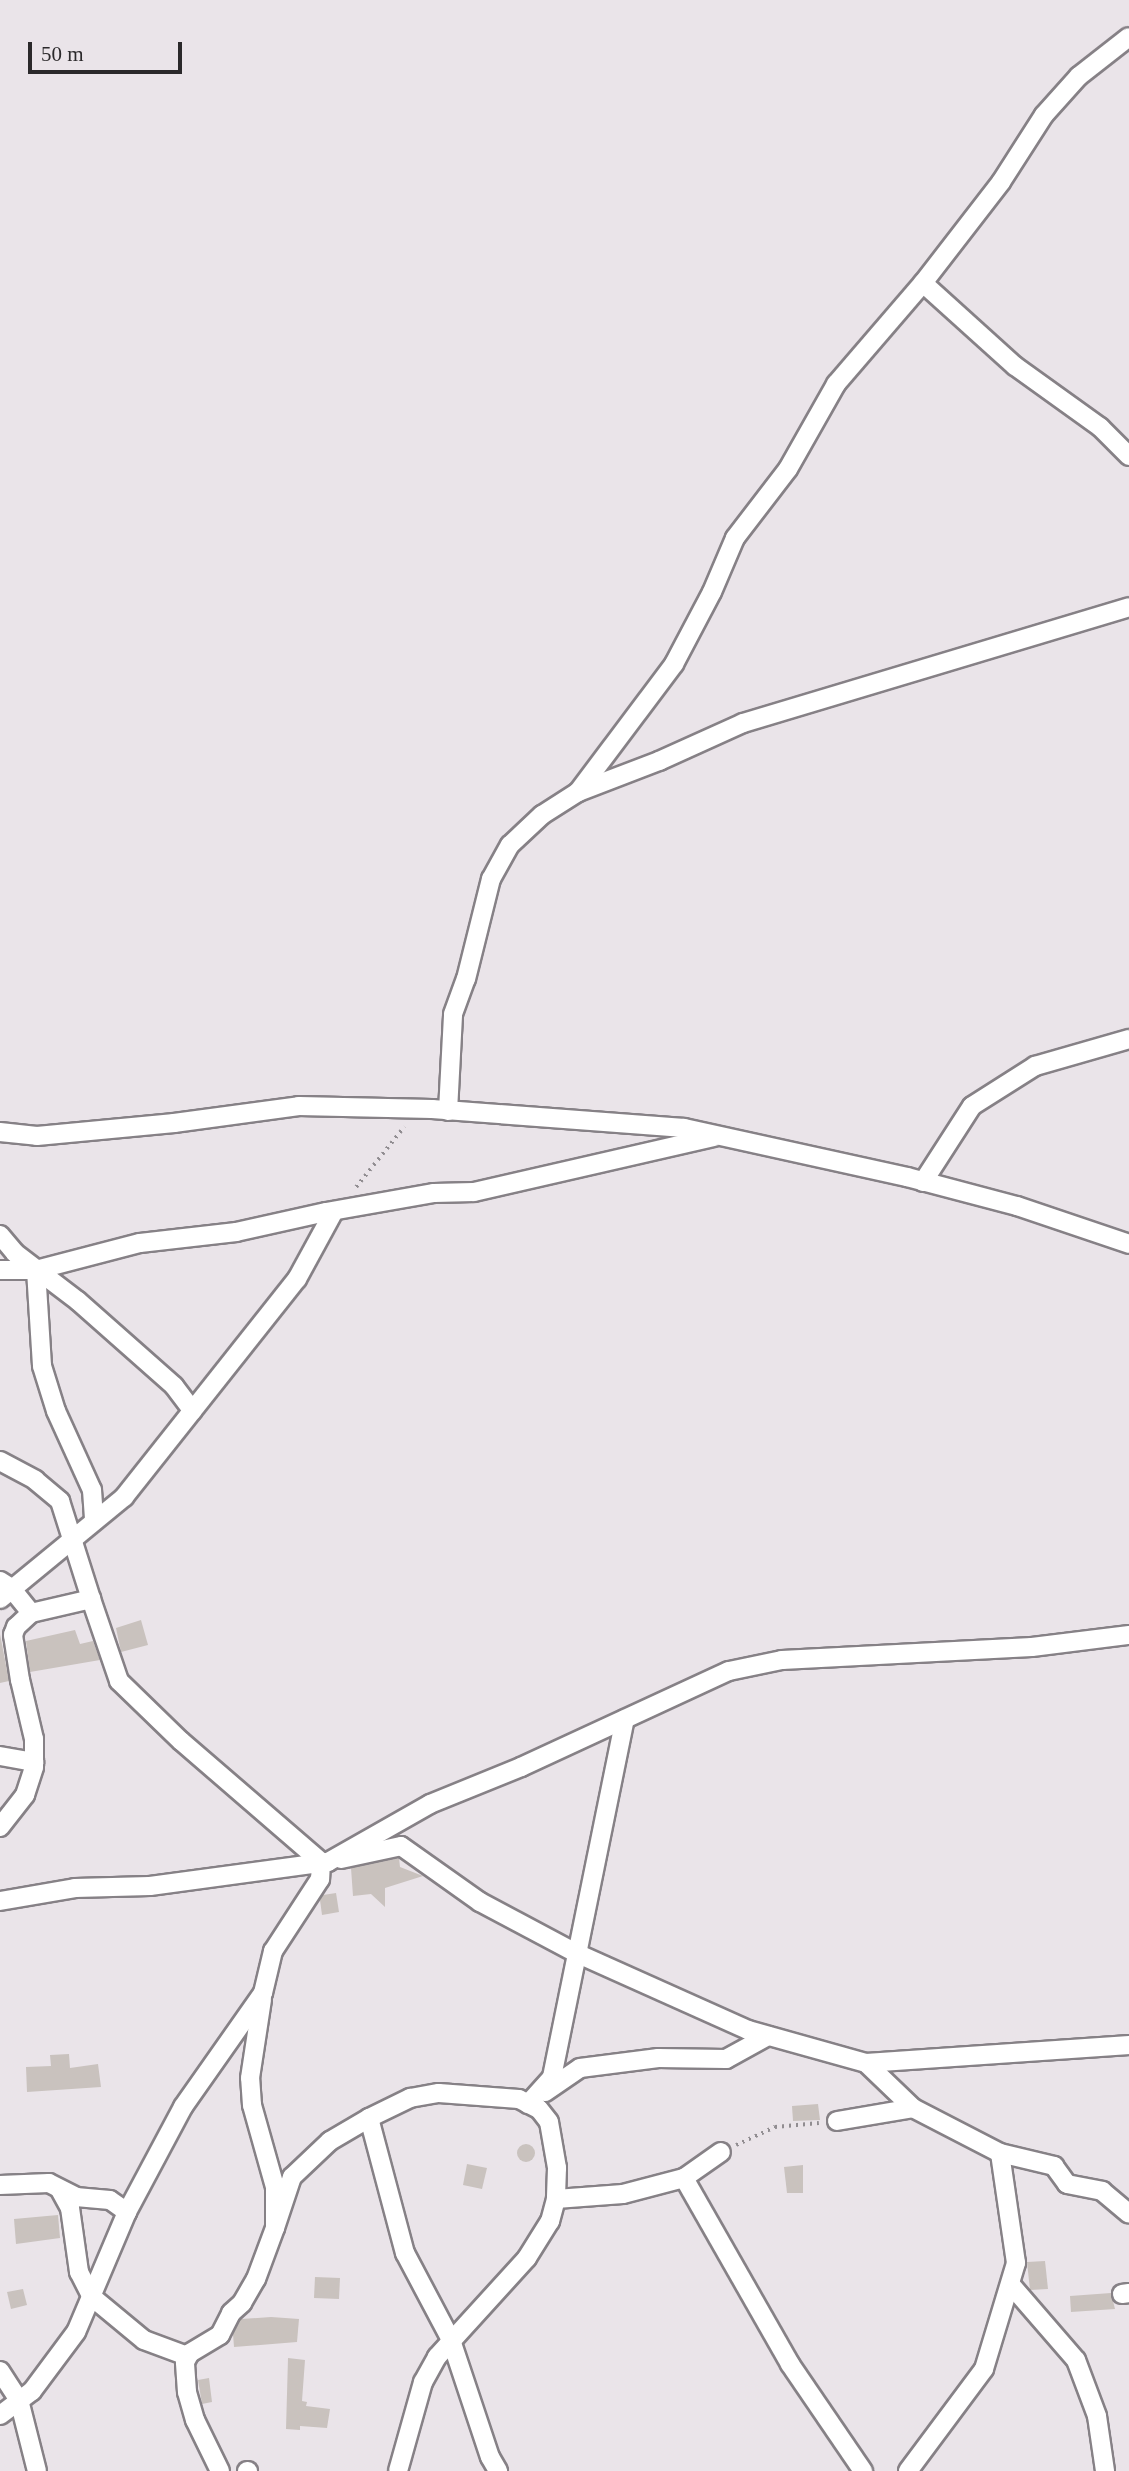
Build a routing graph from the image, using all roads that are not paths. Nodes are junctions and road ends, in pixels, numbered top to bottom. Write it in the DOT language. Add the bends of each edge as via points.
graph roads {
  1 [pos="1129,37"];
  2 [pos="923,283"];
  3 [pos="1129,456"];
  4 [pos="1129,607"];
  5 [pos="578,792"];
  6 [pos="1129,1039"];
  7 [pos="448,1111"];
  8 [pos="0,1132"];
  9 [pos="720,1136"];
  10 [pos="923,1182"];
  11 [pos="341,1209"];
  12 [pos="0,1235"];
  13 [pos="1129,1244"];
  14 [pos="0,1270"];
  15 [pos="36,1270"];
  16 [pos="193,1411"];
  17 [pos="0,1461"];
  18 [pos="94,1521"];
  19 [pos="73,1539"];
  20 [pos="4,1589"];
  21 [pos="91,1599"];
  22 [pos="31,1613"];
  23 [pos="1129,1635"];
  24 [pos="625,1719"];
  25 [pos="0,1756"];
  26 [pos="34,1762"];
  27 [pos="0,1827"];
  28 [pos="324,1862"];
  29 [pos="1,1895"];
  30 [pos="576,1953"];
  31 [pos="263,1993"];
  32 [pos="768,2036"];
  33 [pos="1129,2045"];
  34 [pos="1110,2047"];
  35 [pos="1129,2052"];
  36 [pos="866,2063"];
  37 [pos="528,2104"];
  38 [pos="913,2108"];
  39 [pos="369,2118"];
  40 [pos="837,2121"];
  41 [pos="721,2152"];
  42 [pos="1000,2153"];
  43 [pos="684,2178"];
  44 [pos="0,2185"];
  45 [pos="60,2190"];
  46 [pos="556,2199"];
  47 [pos="127,2212"];
  48 [pos="1129,2214"];
  49 [pos="275,2228"];
  50 [pos="1011,2285"];
  51 [pos="92,2297"];
  52 [pos="451,2340"];
  53 [pos="187,2356"];
  54 [pos="0,2371"];
  55 [pos="19,2400"];
  56 [pos="0,2415"];
  57 [pos="37,2471"];
  58 [pos="220,2471"];
  59 [pos="398,2471"];
  60 [pos="498,2471"];
  61 [pos="863,2471"];
  62 [pos="908,2471"];
  63 [pos="1105,2471"];
  1 -- 2 [label="street" via="1079,76 1044,115 1001,182"];
  2 -- 3 [label="street" via="1015,366 1100,427"];
  2 -- 5 [label="street" via="836,384 788,469 735,538 674,664"];
  4 -- 5 [label="street" via="743,723"];
  5 -- 7 [label="street" via="542,815 510,845 491,879 453,1014"];
  6 -- 10 [label="street" via="1035,1066 972,1106"];
  7 -- 8 [label="street" via="299,1106 37,1136"];
  7 -- 9 [label="street" via="684,1128"];
  9 -- 10 [label="street"];
  9 -- 11 [label="street" via="518,1183"];
  10 -- 13 [label="street" via="1017,1206"];
  11 -- 15 [label="street" via="236,1232 140,1243"];
  11 -- 16 [label="street" via="297,1279"];
  12 -- 15 [label="street"];
  14 -- 15 [label="street"];
  15 -- 16 [label="street" via="174,1386"];
  15 -- 18 [label="street" via="42,1366 56,1411 92,1490"];
  16 -- 18 [label="street" via="124,1497"];
  17 -- 19 [label="street" via="35,1480 60,1501"];
  18 -- 19 [label="street"];
  19 -- 20 [label="street"];
  19 -- 21 [label="street"];
  20 -- 22 [label="street"];
  21 -- 22 [label="street"];
  21 -- 28 [label="street" via="119,1681 181,1741"];
  22 -- 26 [label="street" via="13,1635 34,1739"];
  23 -- 24 [label="street" via="1032,1647 782,1660 729,1671"];
  24 -- 28 [label="street" via="430,1804"];
  24 -- 30 [label="street"];
  25 -- 26 [label="street"];
  26 -- 27 [label="street" via="25,1795"];
  28 -- 29 [label="street" via="150,1886"];
  28 -- 30 [label="street" via="401,1846 480,1902"];
  28 -- 31 [label="street" via="320,1879 273,1951"];
  30 -- 32 [label="street"];
  30 -- 37 [label="street" via="552,2077"];
  31 -- 47 [label="street" via="183,2106"];
  31 -- 49 [label="street" via="250,2078 251,2105 275,2187"];
  32 -- 36 [label="street"];
  32 -- 37 [label="street" via="726,2059 658,2058 580,2068"];
  33 -- 34 [label="street"];
  34 -- 35 [label="street"];
  34 -- 36 [label="street"];
  36 -- 38 [label="street"];
  37 -- 39 [label="street" via="519,2099 439,2093 410,2098"];
  37 -- 46 [label="street" via="549,2122"];
  38 -- 40 [label="street"];
  38 -- 42 [label="street"];
  39 -- 49 [label="street" via="330,2141 292,2177"];
  39 -- 52 [label="street" via="405,2253"];
  41 -- 43 [label="street"];
  42 -- 48 [label="street" via="1054,2166 1067,2184 1102,2191"];
  42 -- 50 [label="street" via="1016,2263"];
  43 -- 46 [label="street" via="623,2194"];
  43 -- 61 [label="street" via="790,2364"];
  44 -- 45 [label="street" via="49,2183"];
  45 -- 47 [label="street" via="76,2197 110,2200"];
  45 -- 51 [label="street" via="70,2208 79,2272"];
  46 -- 52 [label="street" via="550,2221 527,2258"];
  47 -- 51 [label="street"];
  49 -- 53 [label="street" via="256,2280 225,2329"];
  50 -- 62 [label="street" via="984,2368"];
  50 -- 63 [label="street" via="1076,2360 1097,2417"];
  51 -- 53 [label="street" via="145,2340"];
  51 -- 55 [label="street" via="69,2342 32,2391"];
  52 -- 59 [label="street" via="423,2382"];
  52 -- 60 [label="street"];
  53 -- 58 [label="street" via="187,2392 195,2420"];
  54 -- 55 [label="street"];
  55 -- 56 [label="street"];
  55 -- 57 [label="street"];
}
